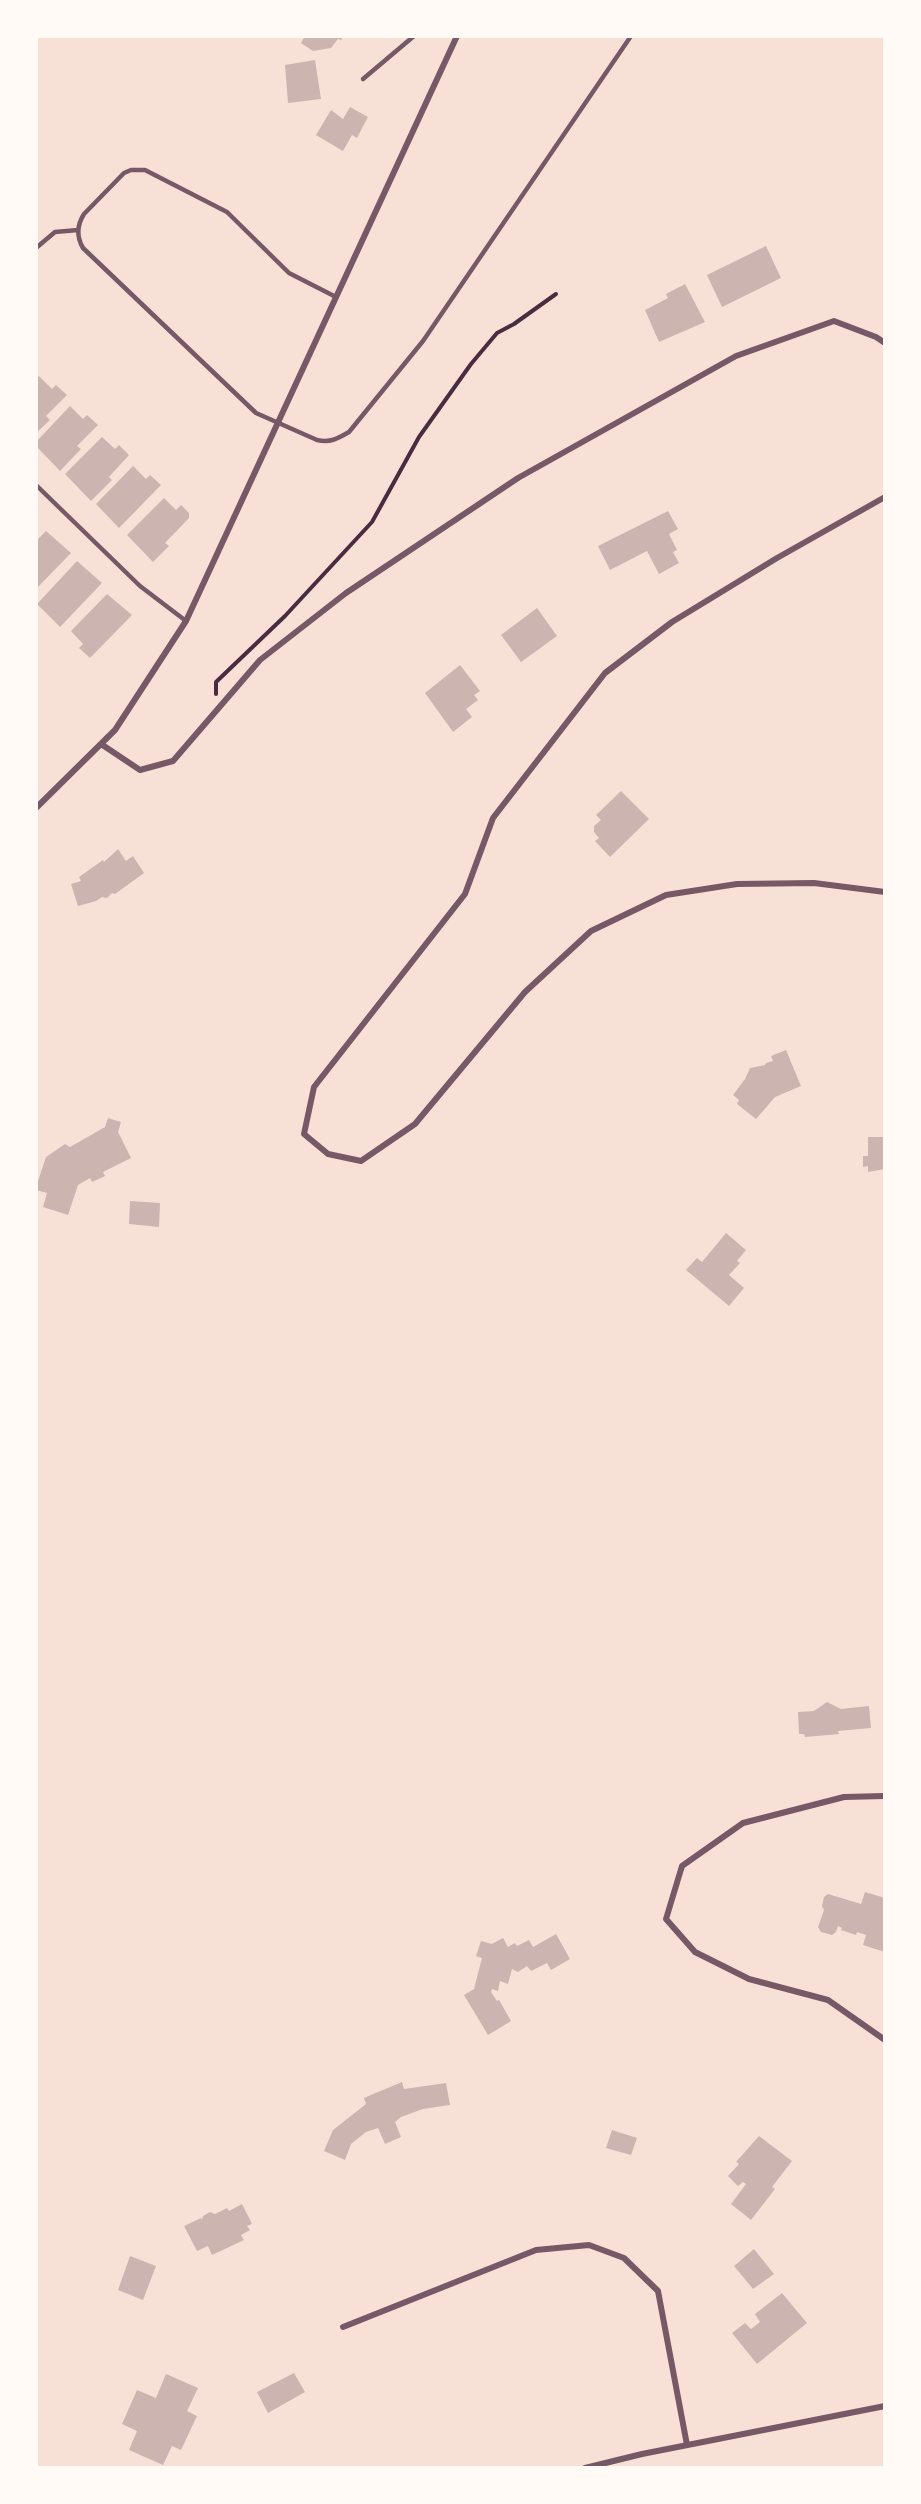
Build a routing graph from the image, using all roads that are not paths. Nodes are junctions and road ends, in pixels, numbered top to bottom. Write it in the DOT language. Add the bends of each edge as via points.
graph roads {
  1 [pos="414,36"];
  2 [pos="457,36"];
  3 [pos="631,36"];
  4 [pos="363,79"];
  5 [pos="78,230"];
  6 [pos="36,248"];
  7 [pos="336,297"];
  8 [pos="885,343"];
  9 [pos="278,423"];
  10 [pos="36,485"];
  11 [pos="885,497"];
  12 [pos="186,621"];
  13 [pos="101,744"];
  14 [pos="36,808"];
  15 [pos="885,892"];
  16 [pos="885,1796"];
  17 [pos="885,2040"];
  18 [pos="343,2327"];
  19 [pos="885,2406"];
  20 [pos="687,2445"];
  21 [pos="585,2468"];
  1 -- 4 [label="lane"];
  2 -- 7 [label="street"];
  3 -- 9 [label="lane" via="423,341 349,432 327,442"];
  5 -- 6 [label="lane" via="54,232"];
  5 -- 7 [label="lane" via="84,213 124,173 145,170 227,212 289,273"];
  5 -- 9 [label="lane" via="83,248 256,413"];
  7 -- 9 [label="street"];
  8 -- 13 [label="street" via="834,321 736,356 518,478 346,593 260,660 173,761 140,770"];
  9 -- 12 [label="street"];
  10 -- 12 [label="lane" via="140,586"];
  11 -- 15 [label="street" via="672,622 605,673 493,818 465,894 314,1087 304,1134 328,1154 361,1161 415,1124 525,992 591,931 666,895 737,884 814,883"];
  12 -- 13 [label="street" via="115,730"];
  13 -- 14 [label="street"];
  16 -- 17 [label="street" via="844,1797 743,1823 682,1866 666,1919 695,1952 749,1979 828,2000"];
  18 -- 20 [label="street" via="536,2250 589,2245 624,2258 658,2291"];
  19 -- 20 [label="street"];
  20 -- 21 [label="street"];
}
